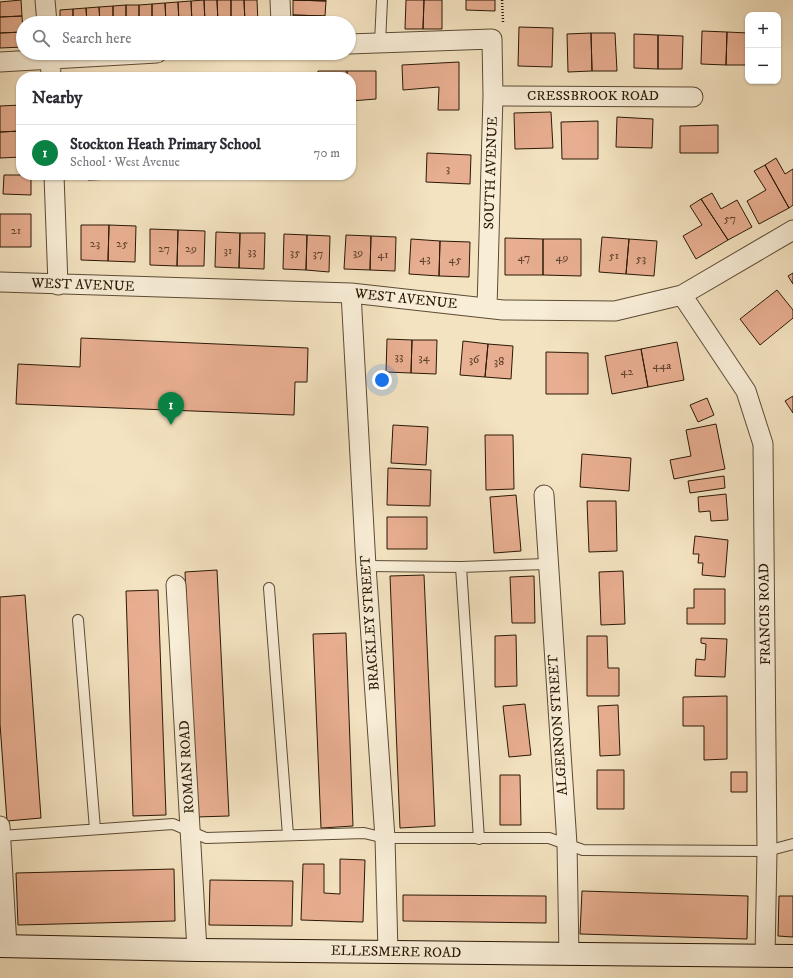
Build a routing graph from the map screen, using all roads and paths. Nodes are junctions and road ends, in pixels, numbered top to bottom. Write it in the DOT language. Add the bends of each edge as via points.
graph roads {
  1 [pos="46,0"];
  2 [pos="280,0"];
  3 [pos="382,0"];
  4 [pos="47,16"];
  5 [pos="281,16"];
  6 [pos="380,43"];
  7 [pos="356,44"];
  8 [pos="83,60"];
  9 [pos="0,62"];
  10 [pos="51,63"];
  11 [pos="493,96"];
  12 [pos="693,97"];
  13 [pos="54,180"];
  14 [pos="793,230"];
  15 [pos="0,282"];
  16 [pos="58,285"];
  17 [pos="351,293"];
  18 [pos="682,295"];
  19 [pos="487,308"];
  20 [pos="544,495"];
  21 [pos="547,564"];
  22 [pos="366,566"];
  23 [pos="461,567"];
  24 [pos="176,585"];
  25 [pos="269,588"];
  26 [pos="78,620"];
  27 [pos="96,829"];
  28 [pos="0,831"];
  29 [pos="191,832"];
  30 [pos="288,836"];
  31 [pos="385,838"];
  32 [pos="479,839"];
  33 [pos="567,844"];
  34 [pos="793,844"];
  35 [pos="767,851"];
  36 [pos="4,946"];
  37 [pos="196,950"];
  38 [pos="388,952"];
  39 [pos="569,954"];
  40 [pos="765,956"];
  41 [pos="793,956"];
  1 -- 4 [label="street"];
  2 -- 5 [label="street"];
  3 -- 6 [label="lane"];
  6 -- 7 [label="street"];
  6 -- 11 [label="street, SOUTH AVENUE" via="492,39"];
  8 -- 10 [label="street"];
  9 -- 10 [label="street"];
  11 -- 12 [label="street, CRESSBROOK ROAD"];
  11 -- 19 [label="street, SOUTH AVENUE"];
  13 -- 16 [label="street"];
  14 -- 18 [label="street, WEST AVENUE"];
  15 -- 16 [label="street, WEST AVENUE"];
  16 -- 17 [label="street, WEST AVENUE"];
  17 -- 19 [label="street, WEST AVENUE"];
  17 -- 22 [label="street, BRACKLEY STREET"];
  18 -- 19 [label="street, WEST AVENUE" via="615,311"];
  18 -- 35 [label="street, FRANCIS ROAD" via="746,391 763,444"];
  20 -- 21 [label="street, ALGERNON STREET"];
  21 -- 23 [label="lane"];
  21 -- 33 [label="street, ALGERNON STREET"];
  22 -- 23 [label="lane"];
  22 -- 31 [label="street, BRACKLEY STREET"];
  23 -- 32 [label="lane"];
  24 -- 29 [label="street, ROMAN ROAD"];
  25 -- 30 [label="lane"];
  26 -- 27 [label="lane"];
  27 -- 28 [label="lane"];
  27 -- 29 [label="lane" via="173,824"];
  28 -- 36 [label="street"];
  29 -- 30 [label="lane" via="206,838"];
  29 -- 37 [label="street, ROMAN ROAD"];
  30 -- 31 [label="lane" via="364,833"];
  31 -- 32 [label="lane"];
  31 -- 38 [label="street, BRACKLEY STREET"];
  32 -- 33 [label="lane" via="549,838"];
  33 -- 35 [label="lane" via="583,850"];
  33 -- 39 [label="street, ALGERNON STREET"];
  34 -- 35 [label="lane"];
  35 -- 40 [label="street, FRANCIS ROAD"];
  36 -- 37 [label="main road, ELLESMERE ROAD"];
  37 -- 38 [label="main road, ELLESMERE ROAD"];
  38 -- 39 [label="main road, ELLESMERE ROAD"];
  39 -- 40 [label="main road, ELLESMERE ROAD"];
  40 -- 41 [label="main road, ELLESMERE ROAD"];
}
